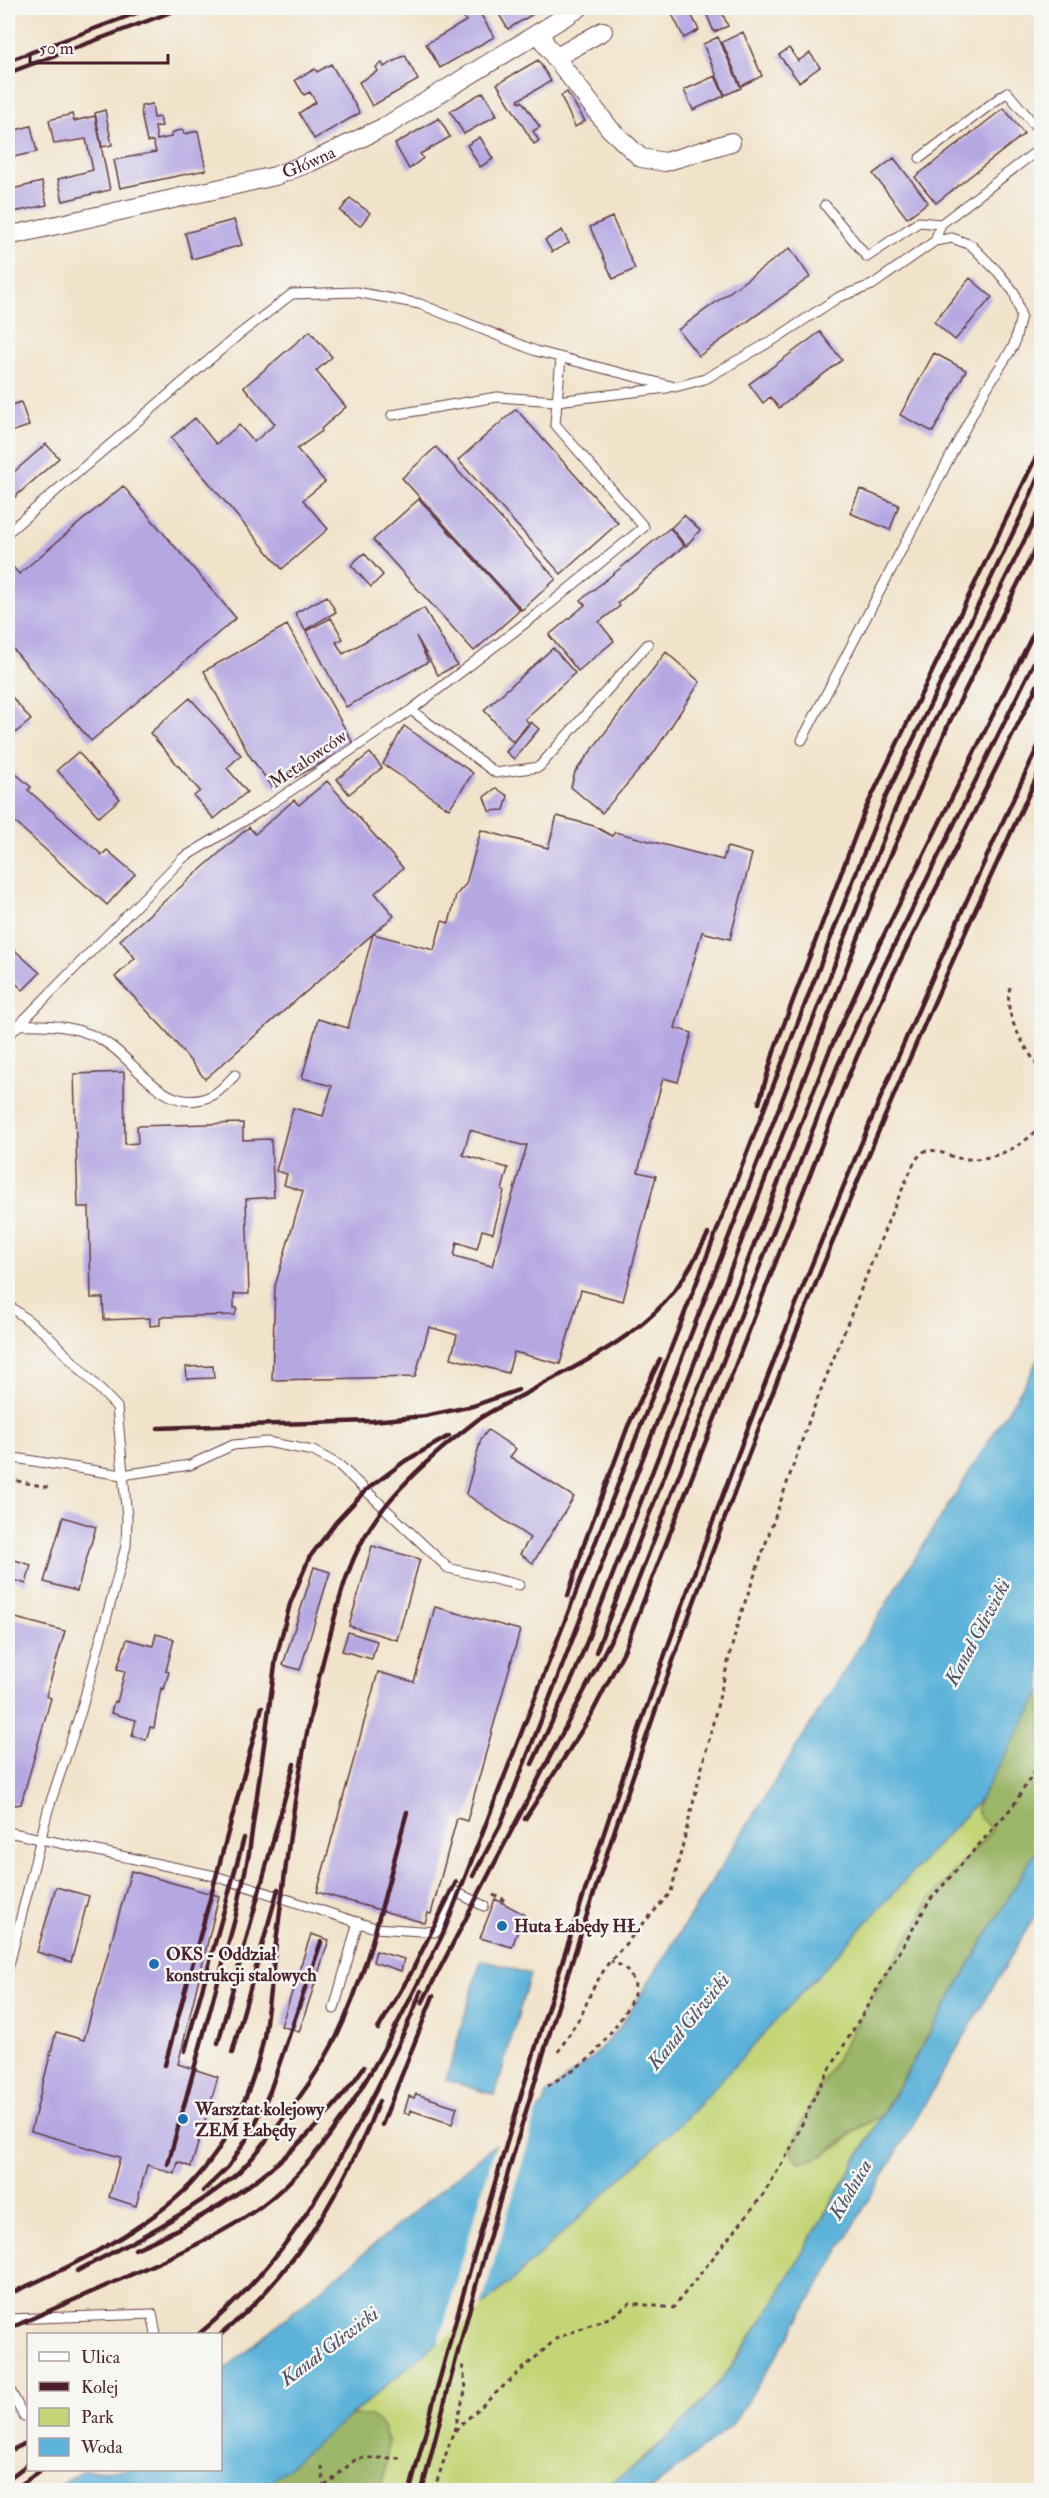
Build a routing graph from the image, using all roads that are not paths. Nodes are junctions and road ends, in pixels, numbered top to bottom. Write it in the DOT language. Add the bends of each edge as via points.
graph roads {
  1 [pos="579,8"];
  2 [pos="603,31"];
  3 [pos="540,32"];
  4 [pos="555,58"];
  5 [pos="1041,134"];
  6 [pos="731,142"];
  7 [pos="1041,147"];
  8 [pos="920,158"];
  9 [pos="825,205"];
  10 [pos="941,224"];
  11 [pos="8,236"];
  12 [pos="935,241"];
  13 [pos="561,358"];
  14 [pos="675,387"];
  15 [pos="557,401"];
  16 [pos="392,415"];
  17 [pos="8,532"];
  18 [pos="648,644"];
  19 [pos="411,710"];
  20 [pos="802,740"];
  21 [pos="19,1025"];
  22 [pos="8,1036"];
  23 [pos="235,1075"];
  24 [pos="8,1305"];
  25 [pos="8,1457"];
  26 [pos="122,1475"];
  27 [pos="519,1585"];
  28 [pos="8,1832"];
  29 [pos="40,1840"];
  30 [pos="484,1906"];
  31 [pos="358,1922"];
  32 [pos="8,1963"];
  33 [pos="334,2009"];
  34 [pos="8,2319"];
  35 [pos="156,2333"];
  36 [pos="8,2386"];
  37 [pos="27,2415"];
  1 -- 3 [label="street, Główna"];
  2 -- 4 [label="street"];
  3 -- 4 [label="street"];
  3 -- 11 [label="street, Główna" via="386,126 275,176"];
  4 -- 6 [label="street" via="610,129 641,158 665,162"];
  5 -- 8 [label="lane" via="1007,92"];
  7 -- 10 [label="lane"];
  9 -- 10 [label="lane" via="867,257 919,222"];
  10 -- 12 [label="lane"];
  12 -- 14 [label="lane" via="872,285 838,297 705,379"];
  12 -- 20 [label="lane" via="952,238 971,244 1014,292 1021,315 1014,345 983,394"];
  13 -- 14 [label="lane"];
  13 -- 15 [label="lane"];
  13 -- 17 [label="lane" via="420,304 356,292 292,294 237,336"];
  14 -- 15 [label="lane"];
  15 -- 16 [label="lane" via="497,397"];
  15 -- 19 [label="lane, Metalowców" via="555,424 644,527"];
  18 -- 19 [label="lane" via="539,767 496,772"];
  19 -- 21 [label="lane, Metalowców" via="183,858"];
  21 -- 22 [label="lane, Metalowców"];
  21 -- 23 [label="lane" via="79,1029 111,1046 151,1085 183,1099 195,1101 213,1095"];
  24 -- 26 [label="lane" via="45,1334 117,1407"];
  25 -- 26 [label="lane"];
  26 -- 27 [label="lane" via="190,1464 233,1445 267,1442 313,1451 339,1465 448,1568"];
  26 -- 29 [label="lane" via="126,1546 81,1711"];
  28 -- 29 [label="lane"];
  29 -- 31 [label="lane" via="216,1876"];
  29 -- 32 [label="lane"];
  30 -- 31 [label="lane" via="454,1891 436,1932 375,1928"];
  31 -- 33 [label="lane"];
  34 -- 35 [label="lane" via="152,2314"];
  36 -- 37 [label="lane" via="24,2417"];
}
